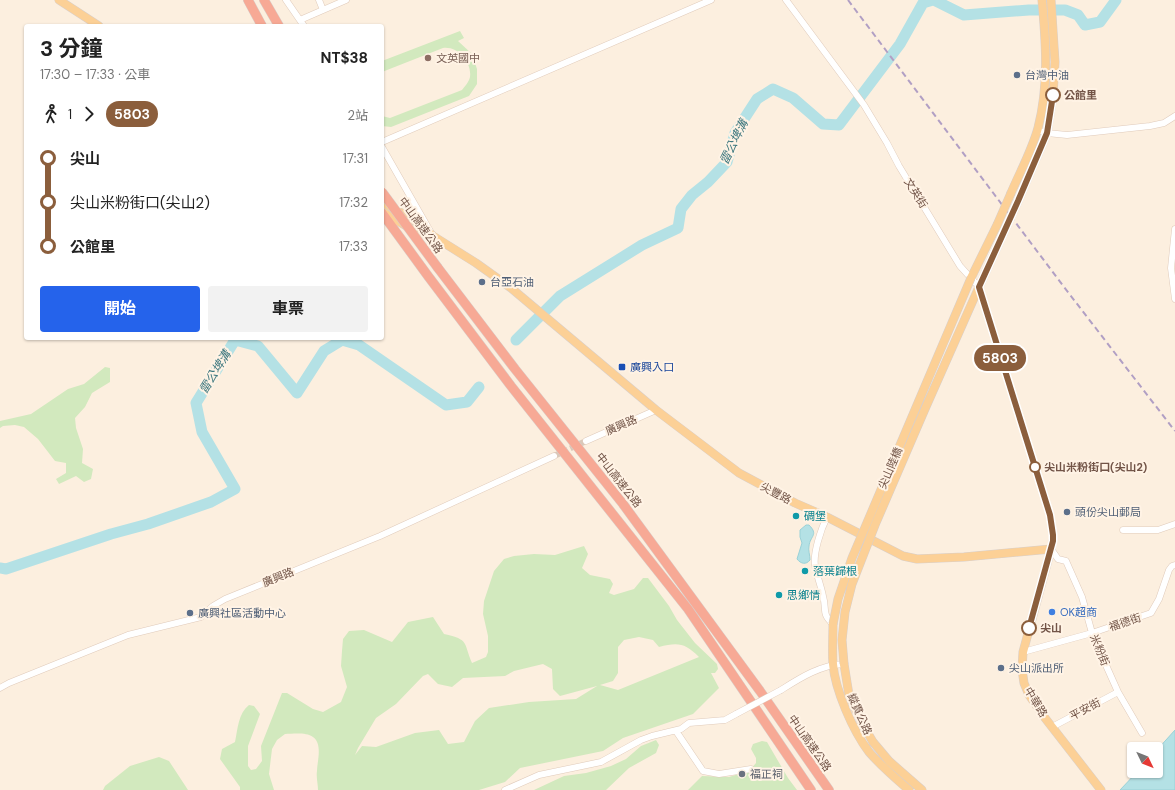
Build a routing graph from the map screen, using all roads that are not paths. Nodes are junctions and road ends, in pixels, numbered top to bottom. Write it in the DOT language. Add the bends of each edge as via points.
graph roads {
  1 [pos="59,0"];
  2 [pos="248,0"];
  3 [pos="264,0"];
  4 [pos="286,0"];
  5 [pos="319,0"];
  6 [pos="346,0"];
  7 [pos="711,0"];
  8 [pos="786,0"];
  9 [pos="1042,1"];
  10 [pos="1051,1"];
  11 [pos="323,10"];
  12 [pos="302,23"];
  13 [pos="96,24"];
  14 [pos="261,24"];
  15 [pos="278,24"];
  16 [pos="1054,41"];
  17 [pos="1045,42"];
  18 [pos="1050,78"];
  19 [pos="1175,116"];
  20 [pos="1037,130"];
  21 [pos="1047,133"];
  22 [pos="384,141"];
  23 [pos="384,150"];
  24 [pos="384,195"];
  25 [pos="384,203"];
  26 [pos="384,213"];
  27 [pos="384,215"];
  28 [pos="1175,229"];
  29 [pos="433,236"];
  30 [pos="971,278"];
  31 [pos="979,287"];
  32 [pos="1175,299"];
  33 [pos="656,410"];
  34 [pos="586,441"];
  35 [pos="554,456"];
  36 [pos="827,517"];
  37 [pos="1175,524"];
  38 [pos="1123,530"];
  39 [pos="1051,549"];
  40 [pos="1175,565"];
  41 [pos="833,624"];
  42 [pos="1092,633"];
  43 [pos="1023,652"];
  44 [pos="833,664"];
  45 [pos="844,664"];
  46 [pos="0,688"];
  47 [pos="1118,692"];
  48 [pos="1052,727"];
  49 [pos="676,731"];
  50 [pos="1142,733"];
  51 [pos="751,769"];
  52 [pos="505,790"];
  53 [pos="811,790"];
  54 [pos="829,790"];
  55 [pos="909,790"];
  56 [pos="922,790"];
  57 [pos="1101,790"];
  1 -- 13 [label="main road"];
  2 -- 14 [label="highway"];
  3 -- 15 [label="highway"];
  4 -- 12 [label="street"];
  5 -- 11 [label="street"];
  6 -- 11 [label="street"];
  7 -- 22 [label="street"];
  8 -- 30 [label="street, 文英街" via="864,105 960,266"];
  9 -- 17 [label="main road"];
  10 -- 16 [label="main road"];
  11 -- 12 [label="street"];
  16 -- 17 [label="main road"];
  16 -- 18 [label="main road" via="1055,62"];
  17 -- 18 [label="main road"];
  18 -- 20 [label="main road"];
  18 -- 21 [label="main road" via="1053,95"];
  19 -- 21 [label="street" via="1164,123 1150,126 1067,135"];
  20 -- 21 [label="street"];
  20 -- 30 [label="main road, 尖山陸橋, bridge"];
  21 -- 31 [label="main road, 尖山陸橋, bridge"];
  23 -- 29 [label="street"];
  24 -- 54 [label="highway, 中山高速公路, bridge" via="515,369 623,504"];
  25 -- 29 [label="main road" via="417,222"];
  26 -- 29 [label="main road" via="417,232"];
  27 -- 53 [label="highway" via="511,386 688,609"];
  28 -- 32 [label="street" via="1171,268"];
  29 -- 33 [label="main road, 尖豐路" via="511,288"];
  30 -- 31 [label="street, 中華路"];
  30 -- 41 [label="main road, 尖山陸橋, bridge" via="852,558 838,599"];
  31 -- 39 [label="street, 中華路" via="1050,515 1053,535"];
  31 -- 45 [label="main road, 尖山陸橋, bridge" via="852,584 842,640"];
  33 -- 34 [label="street, 廣興路"];
  33 -- 36 [label="main road, 尖豐路" via="739,473"];
  35 -- 46 [label="street, 廣興路" via="380,536 225,599 201,617 128,635"];
  36 -- 39 [label="main road, 尖豐路" via="903,556 917,559"];
  36 -- 41 [label="street" via="817,547 815,565 824,598 824,613"];
  37 -- 38 [label="street" via="1158,530"];
  39 -- 42 [label="street, 米粉街" via="1058,559 1066,561 1082,597"];
  39 -- 43 [label="main road, 中華路"];
  40 -- 42 [label="street, 福德街" via="1169,570 1151,614"];
  41 -- 44 [label="main road, 尖山陸橋"];
  42 -- 43 [label="street, 福德街"];
  42 -- 47 [label="street, 米粉街"];
  43 -- 48 [label="main road, 中華路" via="1024,683 1029,695"];
  44 -- 45 [label="street"];
  44 -- 49 [label="street, bridge" via="810,672 725,720 689,723"];
  44 -- 55 [label="main road, 縱貫公路" via="840,694 852,723 868,751"];
  45 -- 56 [label="main road, 縱貫公路" via="850,695 873,742 889,761"];
  47 -- 48 [label="street, 平安街"];
  47 -- 50 [label="street, 米粉街"];
  48 -- 57 [label="main road, 中華路"];
  49 -- 51 [label="street" via="703,771 719,774"];
  49 -- 52 [label="street" via="641,740 601,762 539,775"];
}
